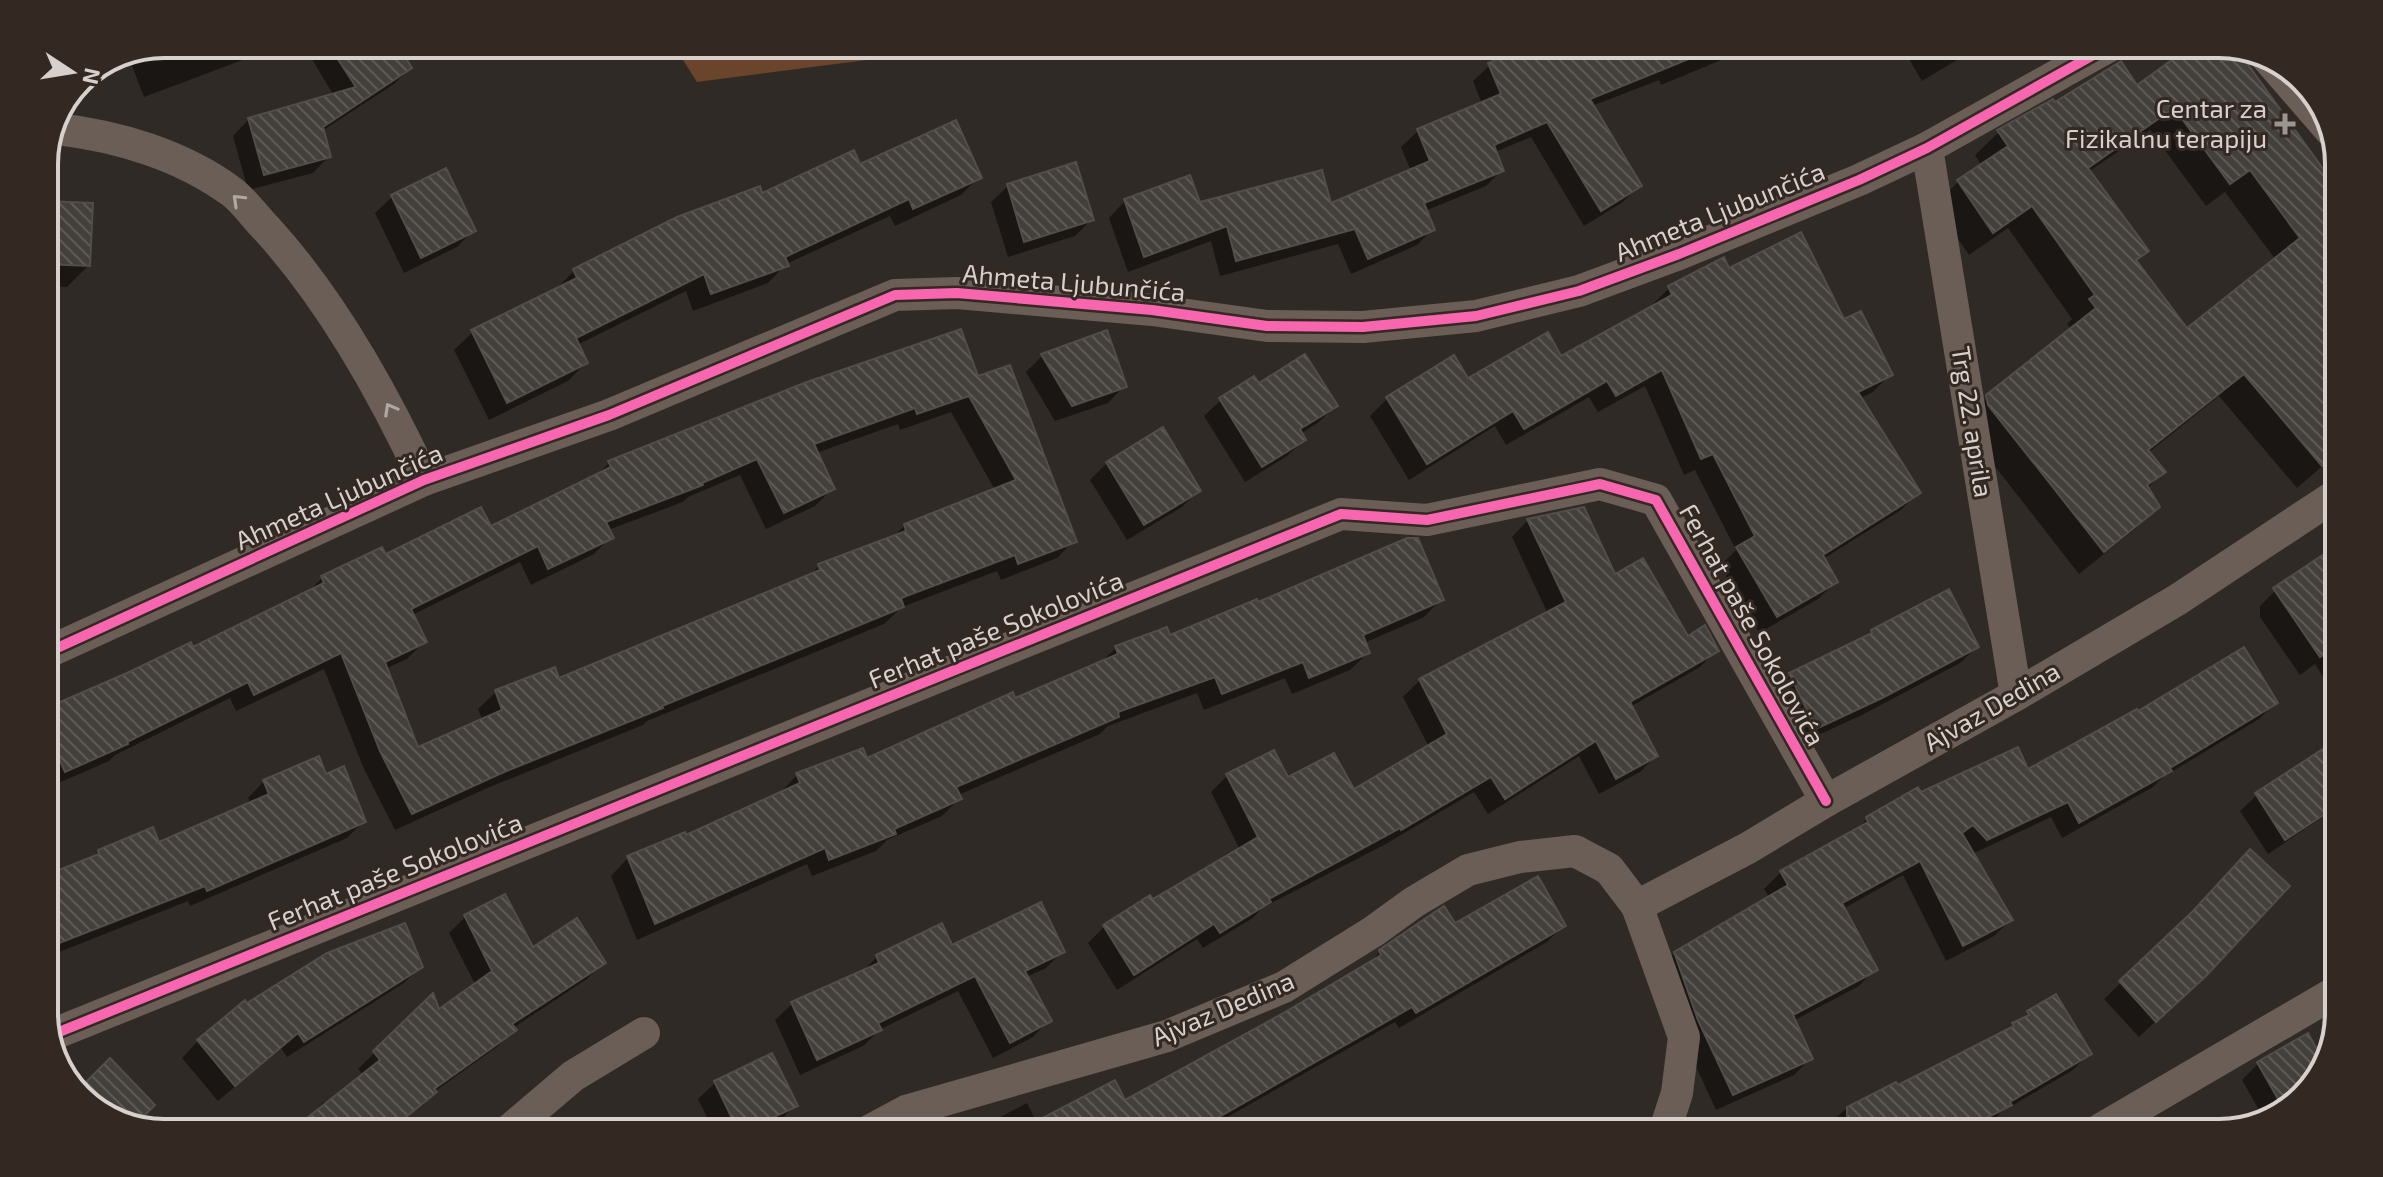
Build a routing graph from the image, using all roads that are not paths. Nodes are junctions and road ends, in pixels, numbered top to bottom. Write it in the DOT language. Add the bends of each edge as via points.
graph roads {
  1 [pos="2088,58"];
  2 [pos="64,130"];
  3 [pos="1927,148"];
  4 [pos="424,480"];
  5 [pos="2325,502"];
  6 [pos="58,648"];
  7 [pos="2016,695"];
  8 [pos="1826,801"];
  9 [pos="1637,906"];
  10 [pos="2325,998"];
  11 [pos="60,1032"];
  12 [pos="644,1033"];
  13 [pos="522,1119"];
  14 [pos="891,1119"];
  15 [pos="1669,1119"];
  16 [pos="2118,1119"];
  1 -- 3 [label="street, Ahmeta Ljubunčića"];
  4 -- 2 [label="street, Ahmeta Ljubunčića, one-way" via="392,410 297,262 234,193 179,161 99,134"];
  3 -- 4 [label="street, Ahmeta Ljubunčića" via="1622,275 1476,316 1363,327 1267,326 957,293 895,295 609,415"];
  3 -- 7 [label="street, Trg 22. aprila"];
  4 -- 6 [label="street, Ahmeta Ljubunčića"];
  5 -- 7 [label="street, Ajvaz Dedina" via="2177,600"];
  7 -- 8 [label="street, Ajvaz Dedina"];
  8 -- 9 [label="street, Ajvaz Dedina"];
  8 -- 11 [label="street, Ferhat paše Sokolovića" via="1656,500 1600,484 1427,520 1341,514"];
  9 -- 14 [label="street, Ajvaz Dedina" via="1609,869 1575,851 1468,870 1284,987 1167,1036"];
  9 -- 15 [label="street, Ajvaz Dedina" via="1684,1037"];
  10 -- 16 [label="street"];
  12 -- 13 [label="street" via="573,1076"];
}
